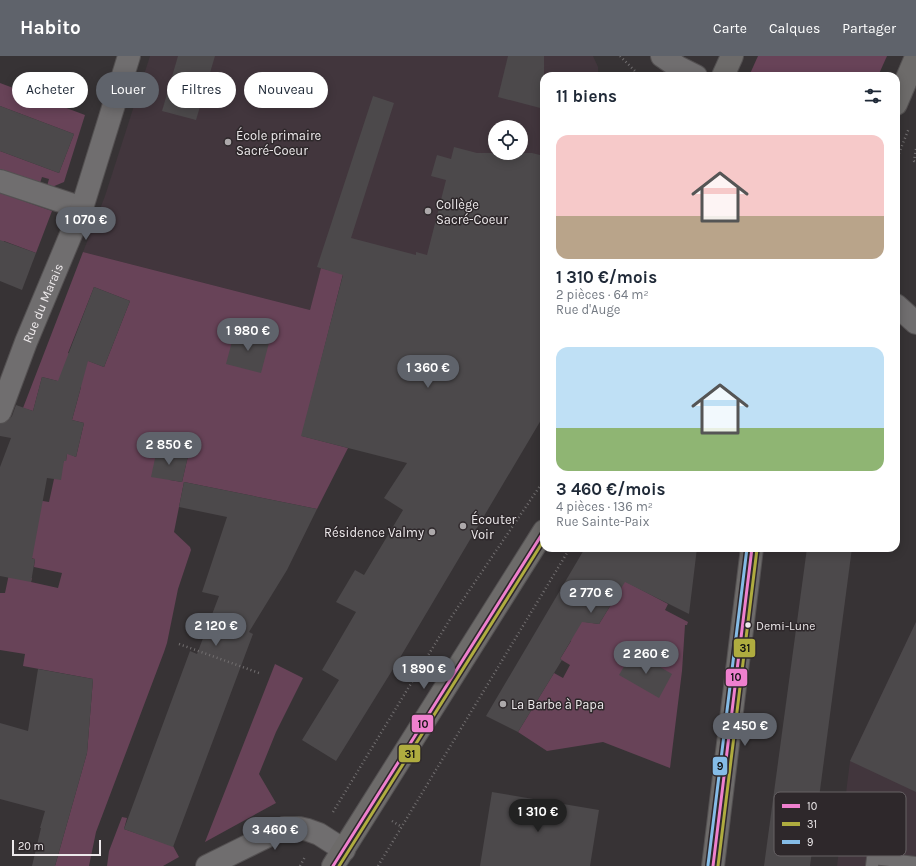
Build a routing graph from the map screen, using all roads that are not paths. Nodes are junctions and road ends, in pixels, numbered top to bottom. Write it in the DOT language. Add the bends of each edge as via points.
graph roads {
  1 [pos="129,56"];
  2 [pos="662,56"];
  3 [pos="732,56"];
  4 [pos="916,57"];
  5 [pos="688,72"];
  6 [pos="725,72"];
  7 [pos="900,95"];
  8 [pos="0,181"];
  9 [pos="82,208"];
  10 [pos="900,309"];
  11 [pos="916,323"];
  12 [pos="0,412"];
  13 [pos="540,537"];
  14 [pos="752,552"];
  15 [pos="339,858"];
  16 [pos="916,863"];
  17 [pos="207,866"];
  18 [pos="713,866"];
  19 [pos="872,866"];
  1 -- 9 [label="street, Rue du Marais"];
  2 -- 5 [label="street"];
  3 -- 6 [label="main road"];
  4 -- 7 [label="main road"];
  8 -- 9 [label="street"];
  9 -- 12 [label="street, Rue du Marais"];
  10 -- 11 [label="street"];
  13 -- 15 [label="main road"];
  14 -- 18 [label="main road"];
  15 -- 17 [label="street" via="319,834 299,828 284,828"];
  16 -- 19 [label="lane" via="873,858"];
}
